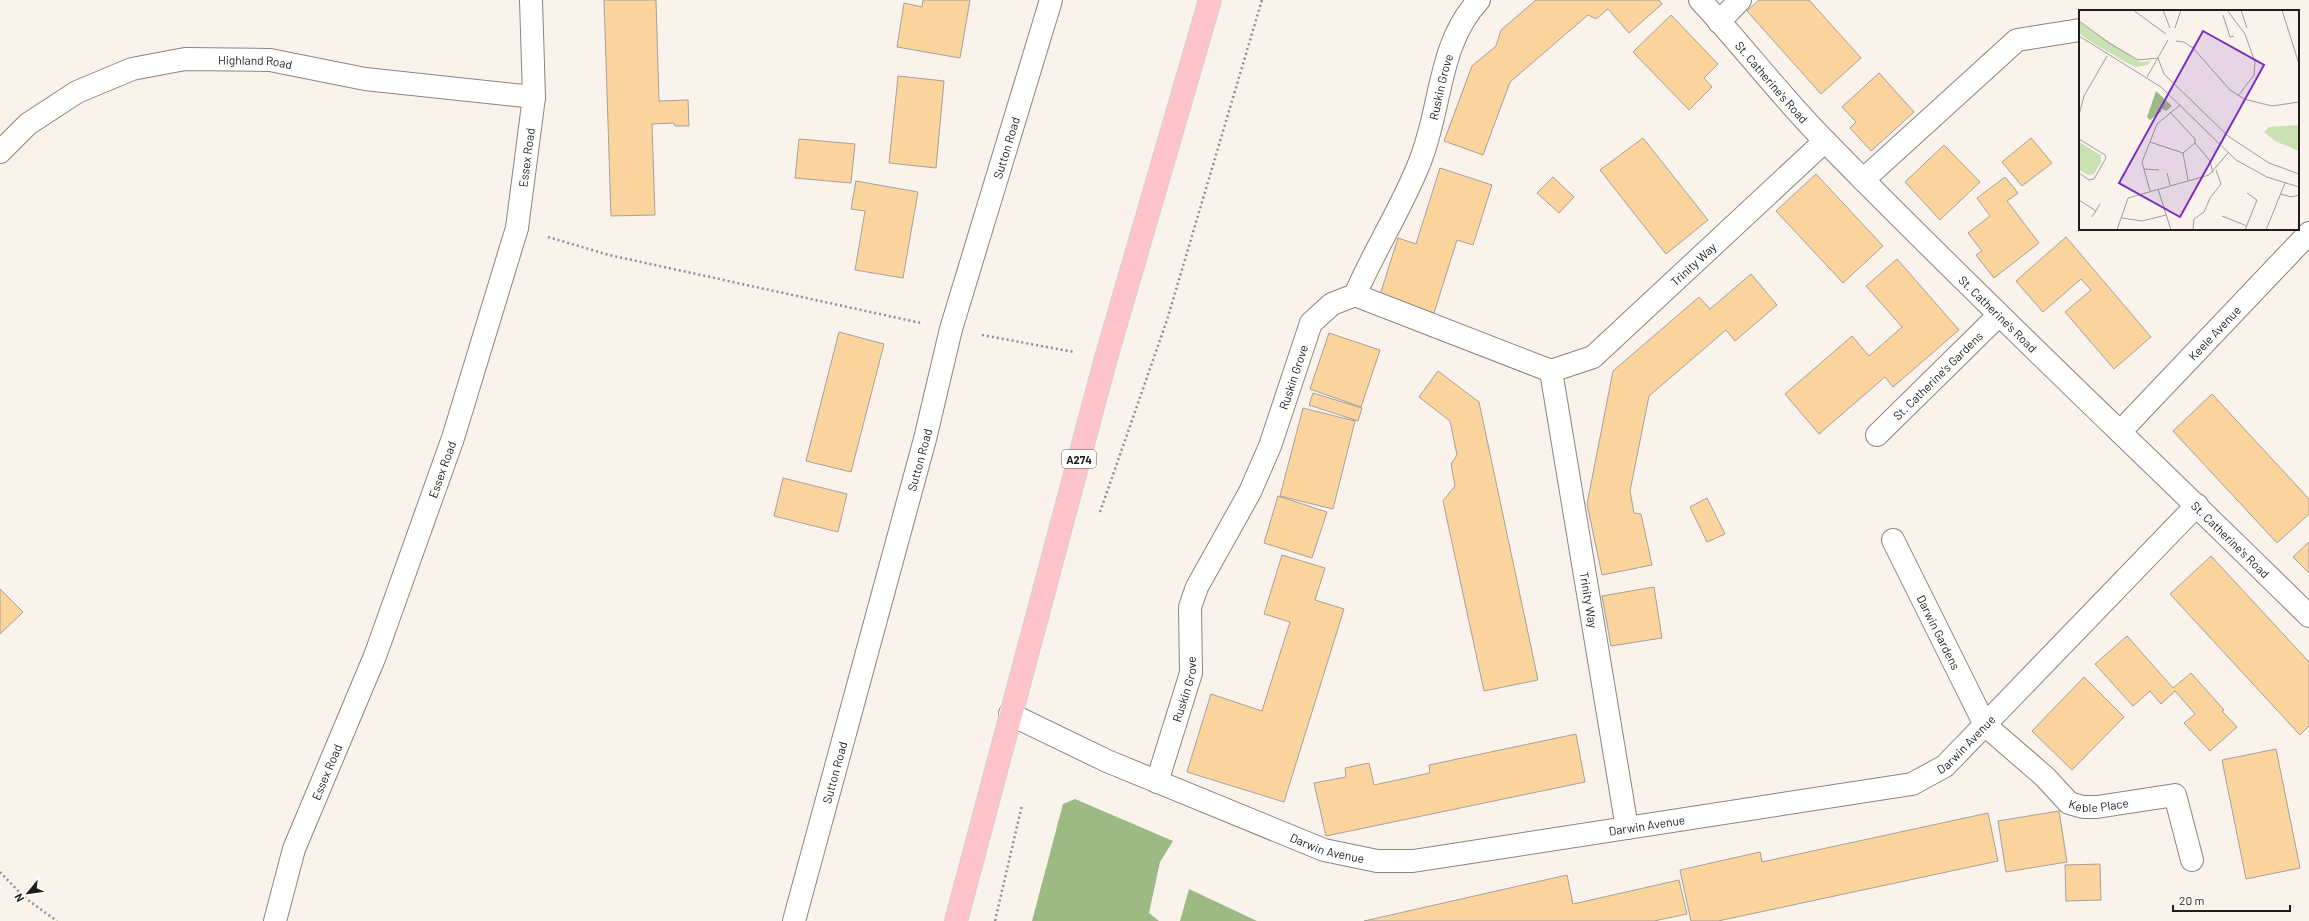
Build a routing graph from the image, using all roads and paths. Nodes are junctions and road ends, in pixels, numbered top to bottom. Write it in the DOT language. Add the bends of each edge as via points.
graph roads {
  1 [pos="531,0"];
  2 [pos="1051,0"];
  3 [pos="1210,0"];
  4 [pos="1262,0"];
  5 [pos="1479,0"];
  6 [pos="1700,0"];
  7 [pos="1740,0"];
  8 [pos="1719,22"];
  9 [pos="2079,30"];
  10 [pos="534,97"];
  11 [pos="1825,141"];
  12 [pos="0,152"];
  13 [pos="1863,180"];
  14 [pos="517,228"];
  15 [pos="2309,233"];
  16 [pos="1355,296"];
  17 [pos="1998,316"];
  18 [pos="951,329"];
  19 [pos="1106,358"];
  20 [pos="1551,371"];
  21 [pos="2120,432"];
  22 [pos="1877,435"];
  23 [pos="2197,505"];
  24 [pos="1099,516"];
  25 [pos="1893,540"];
  26 [pos="2309,616"];
  27 [pos="1010,714"];
  28 [pos="1985,725"];
  29 [pos="1157,782"];
  30 [pos="1023,804"];
  31 [pos="1627,828"];
  32 [pos="2192,860"];
  33 [pos="0,872"];
  34 [pos="57,921"];
  35 [pos="275,921"];
  36 [pos="794,921"];
  37 [pos="956,921"];
  38 [pos="995,921"];
  1 -- 10 [label="street, Essex Road"];
  2 -- 18 [label="street, Sutton Road"];
  3 -- 19 [label="main road, A274"];
  4 -- 24 [label="path" via="1167,320"];
  5 -- 16 [label="street, Ruskin Grove" via="1455,32 1447,54 1436,110 1419,164"];
  6 -- 8 [label="street, St. Catherine's Road"];
  7 -- 8 [label="street"];
  8 -- 11 [label="street, St. Catherine's Road"];
  9 -- 13 [label="street" via="2017,40"];
  10 -- 12 [label="street, Highland Road" via="366,79 270,60 185,58 132,70 77,92 28,124"];
  10 -- 14 [label="street, Essex Road"];
  11 -- 13 [label="street, St. Catherine's Road"];
  11 -- 20 [label="street, Trinity Way" via="1593,357"];
  13 -- 17 [label="street, St. Catherine's Road"];
  14 -- 18 [label="path" via="609,255"];
  14 -- 35 [label="street, Essex Road" via="453,438 375,656 294,848"];
  15 -- 21 [label="street, Keele Avenue"];
  16 -- 20 [label="street"];
  16 -- 29 [label="street, Ruskin Grove" via="1332,304 1311,323 1270,446 1250,492 1197,587 1190,607 1190,673"];
  17 -- 21 [label="street, St. Catherine's Road"];
  17 -- 22 [label="street, St. Catherine's Gardens"];
  18 -- 19 [label="path"];
  18 -- 36 [label="street, Sutton Road" via="923,447"];
  19 -- 27 [label="main road, A274"];
  20 -- 31 [label="street, Trinity Way"];
  21 -- 23 [label="street, St. Catherine's Road"];
  23 -- 26 [label="street, St. Catherine's Road"];
  23 -- 28 [label="street, Darwin Avenue"];
  25 -- 28 [label="street, Darwin Gardens"];
  27 -- 29 [label="street, Darwin Avenue"];
  27 -- 37 [label="main road, A274"];
  28 -- 31 [label="street, Darwin Avenue" via="1945,766 1912,784"];
  28 -- 32 [label="street, Keble Place" via="2045,777 2069,803 2083,808 2175,795"];
  29 -- 31 [label="street, Darwin Avenue" via="1324,850 1376,860 1413,861"];
  30 -- 38 [label="path"];
  33 -- 34 [label="path" via="25,898"];
}
